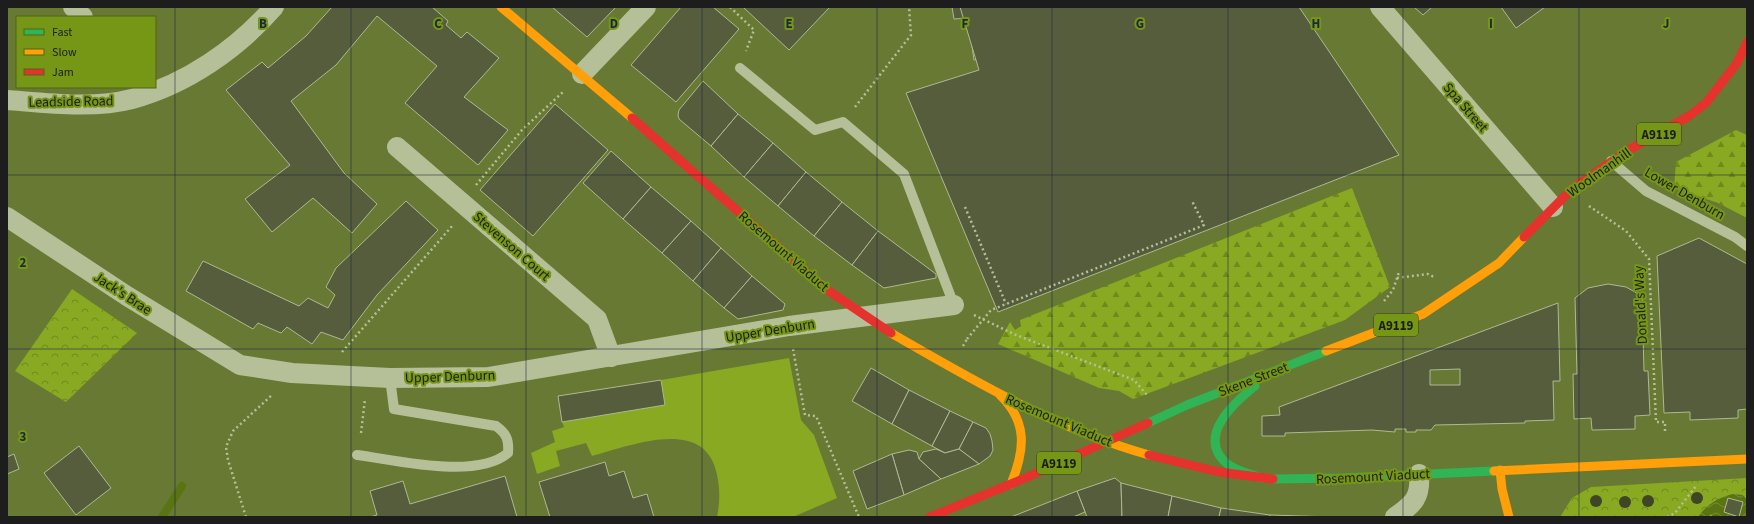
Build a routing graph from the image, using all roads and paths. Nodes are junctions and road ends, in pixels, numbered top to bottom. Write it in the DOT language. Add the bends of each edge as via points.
graph roads {
  1 [pos="72,7"];
  2 [pos="501,7"];
  3 [pos="646,7"];
  4 [pos="730,7"];
  5 [pos="910,7"];
  6 [pos="1380,7"];
  7 [pos="272,8"];
  8 [pos="82,16"];
  9 [pos="1747,42"];
  10 [pos="740,68"];
  11 [pos="582,74"];
  12 [pos="154,89"];
  13 [pos="7,100"];
  14 [pos="843,122"];
  15 [pos="397,147"];
  16 [pos="1610,161"];
  17 [pos="1572,188"];
  18 [pos="1192,201"];
  19 [pos="965,207"];
  20 [pos="1553,207"];
  21 [pos="468,208"];
  22 [pos="7,216"];
  23 [pos="1747,246"];
  24 [pos="1006,304"];
  25 [pos="954,306"];
  26 [pos="789,326"];
  27 [pos="967,339"];
  28 [pos="611,357"];
  29 [pos="240,365"];
  30 [pos="1284,368"];
  31 [pos="292,373"];
  32 [pos="322,374"];
  33 [pos="367,377"];
  34 [pos="390,378"];
  35 [pos="1000,394"];
  36 [pos="1150,399"];
  37 [pos="361,432"];
  38 [pos="1665,433"];
  39 [pos="1107,442"];
  40 [pos="357,455"];
  41 [pos="1747,459"];
  42 [pos="1500,470"];
  43 [pos="1420,474"];
  44 [pos="1262,478"];
  45 [pos="1011,484"];
  46 [pos="1696,486"];
  47 [pos="246,517"];
  48 [pos="859,517"];
  49 [pos="930,517"];
  50 [pos="1395,517"];
  51 [pos="1509,517"];
  52 [pos="1667,517"];
  1 -- 8 [label="street"];
  2 -- 11 [label="street, Rosemount Viaduct"];
  3 -- 11 [label="street"];
  4 -- 10 [label="path" via="754,30"];
  5 -- 14 [label="path" via="911,35"];
  6 -- 20 [label="street, Spa Street"];
  7 -- 12 [label="street, Leadside Road" via="248,34 205,66 184,79"];
  9 -- 16 [label="street, Woolmanhill / A9119" via="1737,63 1706,103 1689,116"];
  10 -- 14 [label="lane" via="814,130"];
  11 -- 21 [label="path" via="522,130 474,188"];
  11 -- 35 [label="street, Rosemount Viaduct, bridge" via="826,289 891,333"];
  12 -- 13 [label="street, Leadside Road" via="131,99 95,103 60,104"];
  14 -- 25 [label="lane" via="904,174"];
  15 -- 21 [label="street, Stevenson Court"];
  16 -- 17 [label="street, Woolmanhill / A9119"];
  16 -- 23 [label="lane, Lower Denburn" via="1646,191 1735,237"];
  17 -- 20 [label="street, Woolmanhill / A9119"];
  17 -- 38 [label="path, Donald's Way" via="1583,202 1626,231 1649,259 1656,422 1665,422"];
  18 -- 24 [label="path, bridge" via="1204,225"];
  19 -- 24 [label="path"];
  20 -- 30 [label="street, Skene Street / A9119" via="1499,263 1423,314"];
  21 -- 28 [label="street, Stevenson Court" via="597,319"];
  21 -- 32 [label="path"];
  22 -- 29 [label="street, Jack's Brae" via="127,296"];
  24 -- 27 [label="path, bridge" via="991,310"];
  25 -- 26 [label="street, Upper Denburn"];
  25 -- 36 [label="path" via="1016,335 1134,380"];
  26 -- 28 [label="street, Upper Denburn"];
  26 -- 48 [label="path" via="805,415 816,416"];
  28 -- 34 [label="street, Upper Denburn" via="488,377"];
  29 -- 31 [label="street, Upper Denburn"];
  30 -- 39 [label="street, Skene Street / A9119" via="1187,405"];
  30 -- 44 [label="street" via="1234,402 1220,422 1215,436 1216,450 1226,464 1242,473"];
  31 -- 32 [label="street, Upper Denburn"];
  31 -- 47 [label="path" via="233,431 226,447"];
  32 -- 33 [label="street, Upper Denburn"];
  33 -- 34 [label="street, Upper Denburn"];
  33 -- 37 [label="path"];
  34 -- 40 [label="lane" via="394,408 496,426 506,434 509,443 508,454 502,459 480,465 450,468"];
  35 -- 39 [label="street, Rosemount Viaduct" via="1040,415"];
  35 -- 45 [label="street" via="1013,408 1021,429 1021,454"];
  39 -- 44 [label="street, Rosemount Viaduct" via="1197,468"];
  39 -- 45 [label="street, Skene Street / A9119"];
  41 -- 42 [label="street, Rosemount Viaduct"];
  42 -- 43 [label="street, Rosemount Viaduct"];
  42 -- 51 [label="street"];
  43 -- 44 [label="street, Rosemount Viaduct"];
  43 -- 50 [label="street" via="1417,496 1407,509"];
  45 -- 49 [label="street, Skene Street / A9119"];
  46 -- 52 [label="path" via="1675,513"];
}
